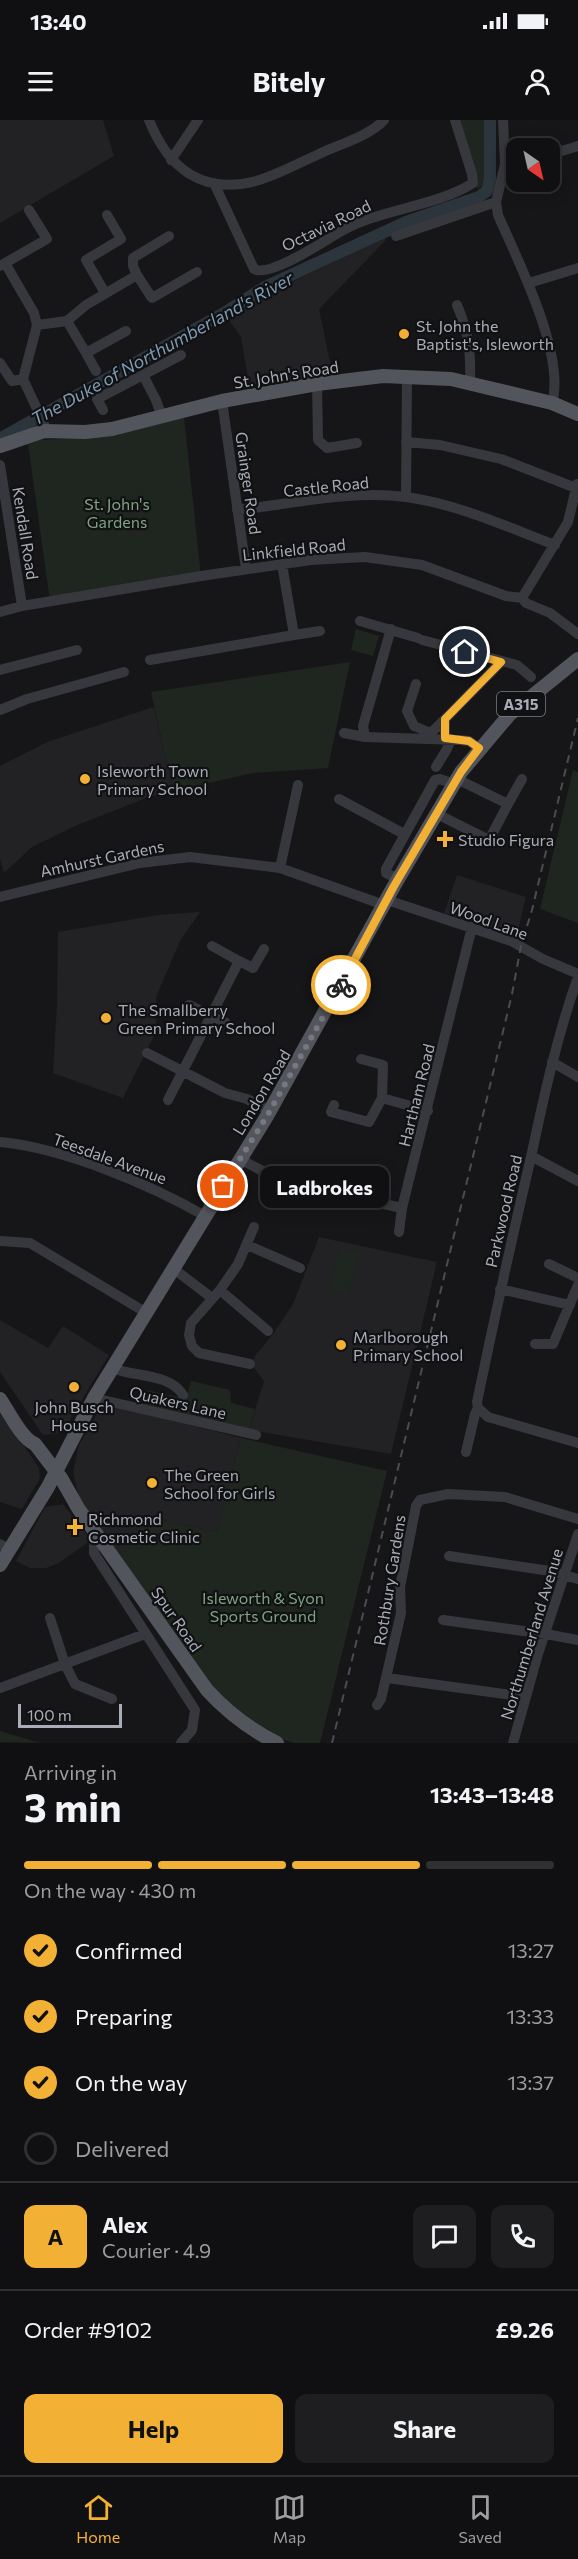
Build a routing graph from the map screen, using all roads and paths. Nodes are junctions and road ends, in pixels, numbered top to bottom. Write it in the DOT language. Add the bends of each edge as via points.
graph roads {
  1 [pos="149,120"];
  2 [pos="198,120"];
  3 [pos="384,120"];
  4 [pos="455,120"];
  5 [pos="503,120"];
  6 [pos="506,139"];
  7 [pos="578,146"];
  8 [pos="560,152"];
  9 [pos="171,160"];
  10 [pos="506,175"];
  11 [pos="214,183"];
  12 [pos="496,202"];
  13 [pos="29,210"];
  14 [pos="107,215"];
  15 [pos="169,236"];
  16 [pos="396,236"];
  17 [pos="3,265"];
  18 [pos="578,268"];
  19 [pos="197,272"];
  20 [pos="138,275"];
  21 [pos="529,283"];
  22 [pos="105,293"];
  23 [pos="457,304"];
  24 [pos="68,321"];
  25 [pos="37,325"];
  26 [pos="122,337"];
  27 [pos="86,353"];
  28 [pos="181,355"];
  29 [pos="0,363"];
  30 [pos="96,371"];
  31 [pos="143,375"];
  32 [pos="407,376"];
  33 [pos="23,379"];
  34 [pos="470,383"];
  35 [pos="318,384"];
  36 [pos="222,401"];
  37 [pos="552,403"];
  38 [pos="104,410"];
  39 [pos="578,414"];
  40 [pos="162,417"];
  41 [pos="44,428"];
  42 [pos="353,441"];
  43 [pos="406,442"];
  44 [pos="0,446"];
  45 [pos="0,465"];
  46 [pos="577,484"];
  47 [pos="406,497"];
  48 [pos="237,510"];
  49 [pos="5,534"];
  50 [pos="555,545"];
  51 [pos="282,564"];
  52 [pos="246,569"];
  53 [pos="522,598"];
  54 [pos="22,606"];
  55 [pos="0,612"];
  56 [pos="360,621"];
  57 [pos="391,629"];
  58 [pos="320,631"];
  59 [pos="578,634"];
  60 [pos="294,635"];
  61 [pos="77,650"];
  62 [pos="578,659"];
  63 [pos="150,660"];
  64 [pos="501,662"];
  65 [pos="0,670"];
  66 [pos="124,672"];
  67 [pos="531,677"];
  68 [pos="416,684"];
  69 [pos="0,710"];
  70 [pos="445,719"];
  71 [pos="344,733"];
  72 [pos="365,737"];
  73 [pos="448,739"];
  74 [pos="479,748"];
  75 [pos="436,767"];
  76 [pos="522,779"];
  77 [pos="455,782"];
  78 [pos="298,785"];
  79 [pos="339,799"];
  80 [pos="508,804"];
  81 [pos="437,814"];
  82 [pos="404,834"];
  83 [pos="280,868"];
  84 [pos="398,879"];
  85 [pos="0,897"];
  86 [pos="386,903"];
  87 [pos="472,927"];
  88 [pos="212,946"];
  89 [pos="264,949"];
  90 [pos="239,961"];
  91 [pos="578,975"];
  92 [pos="189,1005"];
  93 [pos="210,1015"];
  94 [pos="226,1023"];
  95 [pos="147,1053"];
  96 [pos="361,1059"];
  97 [pos="552,1062"];
  98 [pos="182,1072"];
  99 [pos="578,1077"];
  100 [pos="382,1098"];
  101 [pos="168,1100"];
  102 [pos="329,1109"];
  103 [pos="270,1111"];
  104 [pos="428,1111"];
  105 [pos="0,1142"];
  106 [pos="531,1156"];
  107 [pos="240,1159"];
  108 [pos="578,1181"];
  109 [pos="402,1208"];
  110 [pos="205,1216"];
  111 [pos="254,1227"];
  112 [pos="399,1232"];
  113 [pos="0,1241"];
  114 [pos="247,1245"];
  115 [pos="549,1264"];
  116 [pos="300,1268"];
  117 [pos="174,1269"];
  118 [pos="578,1278"];
  119 [pos="578,1285"];
  120 [pos="500,1289"];
  121 [pos="216,1294"];
  122 [pos="570,1305"];
  123 [pos="145,1312"];
  124 [pos="268,1331"];
  125 [pos="535,1344"];
  126 [pos="250,1364"];
  127 [pos="112,1368"];
  128 [pos="183,1395"];
  129 [pos="94,1398"];
  130 [pos="0,1399"];
  131 [pos="478,1408"];
  132 [pos="256,1435"];
  133 [pos="578,1443"];
  134 [pos="34,1445"];
  135 [pos="67,1445"];
  136 [pos="466,1452"];
  137 [pos="52,1472"];
  138 [pos="67,1491"];
  139 [pos="578,1519"];
  140 [pos="578,1534"];
  141 [pos="101,1540"];
  142 [pos="4,1547"];
  143 [pos="449,1556"];
  144 [pos="0,1565"];
  145 [pos="565,1575"];
  146 [pos="578,1579"];
  147 [pos="50,1618"];
  148 [pos="443,1620"];
  149 [pos="146,1634"];
  150 [pos="546,1634"];
  151 [pos="578,1640"];
  152 [pos="65,1664"];
  153 [pos="387,1677"];
  154 [pos="0,1688"];
  155 [pos="526,1697"];
  156 [pos="112,1699"];
  157 [pos="377,1705"];
  158 [pos="182,1743"];
  159 [pos="275,1743"];
  160 [pos="513,1743"];
  1 -- 9 [label="street"];
  2 -- 9 [label="street"];
  3 -- 11 [label="street" via="367,132 258,180"];
  4 -- 11 [label="street, Octavia Road" via="473,183 382,214 265,272 254,269"];
  5 -- 6 [label="street"];
  7 -- 8 [label="street"];
  9 -- 11 [label="street" via="183,170"];
  10 -- 12 [label="street"];
  12 -- 16 [label="street"];
  12 -- 21 [label="street" via="498,215"];
  13 -- 17 [label="street" via="51,237"];
  14 -- 22 [label="street" via="126,236 86,260"];
  15 -- 20 [label="street" via="133,258"];
  17 -- 25 [label="street" via="34,313"];
  18 -- 21 [label="street"];
  19 -- 20 [label="street" via="154,301"];
  20 -- 22 [label="street"];
  21 -- 37 [label="street" via="553,361"];
  22 -- 24 [label="street"];
  23 -- 34 [label="street" via="468,329"];
  24 -- 25 [label="street"];
  24 -- 27 [label="street"];
  25 -- 33 [label="street"];
  26 -- 27 [label="street"];
  27 -- 30 [label="street"];
  28 -- 31 [label="street"];
  29 -- 33 [label="street" via="12,381"];
  31 -- 38 [label="street" via="97,399"];
  31 -- 40 [label="street"];
  32 -- 34 [label="main road, St. John's Road"];
  32 -- 35 [label="main road, St. John's Road"];
  32 -- 43 [label="street"];
  33 -- 41 [label="street"];
  34 -- 37 [label="main road, St. John's Road"];
  35 -- 36 [label="main road, St. John's Road"];
  35 -- 42 [label="street" via="318,440 327,448"];
  36 -- 40 [label="main road, St. John's Road"];
  36 -- 48 [label="street, Grainger Road"];
  37 -- 39 [label="main road, St. John's Road"];
  40 -- 41 [label="main road, St. John's Road" via="104,430"];
  41 -- 44 [label="main road, St. John's Road"];
  43 -- 46 [label="street" via="440,445 501,459"];
  43 -- 47 [label="street"];
  45 -- 49 [label="street, Kendall Road"];
  46 -- 50 [label="street" via="568,522"];
  47 -- 48 [label="street, Castle Road" via="368,495"];
  47 -- 50 [label="street, Castle Road" via="450,506"];
  48 -- 52 [label="street, Grainger Road"];
  49 -- 54 [label="street, Kendall Road"];
  50 -- 53 [label="street"];
  51 -- 52 [label="street, Linkfield Road"];
  51 -- 53 [label="street, Linkfield Road" via="380,558 439,570 506,596"];
  51 -- 60 [label="street"];
  52 -- 54 [label="street, Linkfield Road"];
  53 -- 59 [label="street, Linkfield Road"];
  54 -- 55 [label="street, Linkfield Road"];
  56 -- 57 [label="street"];
  57 -- 64 [label="street"];
  57 -- 72 [label="street" via="363,726"];
  58 -- 60 [label="street"];
  60 -- 63 [label="street"];
  61 -- 65 [label="street"];
  62 -- 74 [label="main road, London Road / A315" via="516,708"];
  64 -- 67 [label="street" via="519,666"];
  64 -- 70 [label="street"];
  66 -- 69 [label="street"];
  68 -- 70 [label="street" via="407,711 414,726 431,733"];
  70 -- 73 [label="street"];
  71 -- 72 [label="street"];
  72 -- 73 [label="street"];
  73 -- 74 [label="street" via="469,741"];
  73 -- 75 [label="street" via="447,749"];
  74 -- 77 [label="main road, London Road / A315"];
  76 -- 80 [label="street"];
  77 -- 80 [label="street"];
  77 -- 81 [label="main road, London Road / A315"];
  77 -- 82 [label="street" via="435,780"];
  78 -- 83 [label="street"];
  79 -- 82 [label="street"];
  80 -- 81 [label="street" via="489,840"];
  81 -- 84 [label="main road, London Road / A315"];
  82 -- 84 [label="street" via="386,871"];
  83 -- 85 [label="street, Amhurst Gardens" via="190,856 166,858"];
  83 -- 86 [label="street, Amhurst Gardens"];
  84 -- 86 [label="main road, London Road / A315"];
  86 -- 87 [label="street, Wood Lane"];
  86 -- 103 [label="main road, London Road / A315"];
  87 -- 91 [label="street, Wood Lane" via="511,941"];
  87 -- 104 [label="street, Hartham Road"];
  88 -- 90 [label="street"];
  89 -- 90 [label="street" via="253,968"];
  90 -- 93 [label="street"];
  91 -- 97 [label="street, Parkwood Road"];
  92 -- 93 [label="street"];
  93 -- 94 [label="street"];
  93 -- 98 [label="street"];
  95 -- 98 [label="street"];
  96 -- 100 [label="street" via="387,1066"];
  97 -- 99 [label="street"];
  97 -- 106 [label="street, Parkwood Road"];
  98 -- 101 [label="street"];
  98 -- 103 [label="street"];
  100 -- 102 [label="street" via="369,1122"];
  100 -- 104 [label="street"];
  103 -- 107 [label="main road, London Road / A315"];
  104 -- 109 [label="street, Hartham Road"];
  105 -- 110 [label="street, Teesdale Avenue" via="31,1144 124,1177 154,1188"];
  106 -- 108 [label="street"];
  106 -- 120 [label="street, Parkwood Road"];
  107 -- 109 [label="street" via="283,1182"];
  107 -- 110 [label="main road, London Road / A315"];
  109 -- 112 [label="street, Hartham Road"];
  110 -- 117 [label="main road, London Road / A315"];
  111 -- 114 [label="street"];
  113 -- 123 [label="street" via="30,1243"];
  114 -- 116 [label="street"];
  114 -- 121 [label="street"];
  115 -- 118 [label="street"];
  117 -- 121 [label="street"];
  117 -- 123 [label="main road, London Road / A315"];
  119 -- 122 [label="street"];
  120 -- 122 [label="street"];
  120 -- 131 [label="street, Parkwood Road"];
  121 -- 124 [label="street"];
  121 -- 126 [label="street" via="191,1323 192,1346 199,1353"];
  122 -- 125 [label="street" via="553,1344"];
  123 -- 127 [label="main road, London Road / A315"];
  127 -- 128 [label="street" via="158,1379 178,1387"];
  127 -- 129 [label="main road, London Road / A315"];
  129 -- 132 [label="street, Quakers Lane"];
  129 -- 135 [label="main road, London Road / A315"];
  130 -- 134 [label="main road, Spur Road"];
  131 -- 133 [label="street" via="488,1417"];
  131 -- 136 [label="street, Parkwood Road"];
  134 -- 135 [label="main road"];
  134 -- 137 [label="main road, Spur Road"];
  135 -- 137 [label="main road, London Road / A315"];
  135 -- 138 [label="main road"];
  137 -- 138 [label="main road, Spur Road"];
  137 -- 142 [label="main road, London Road / A315" via="30,1518"];
  138 -- 141 [label="main road, Spur Road"];
  139 -- 153 [label="street, Rothbury Gardens" via="505,1497 448,1494 424,1498 416,1506 400,1587 401,1613"];
  140 -- 145 [label="street, Northumberland Avenue"];
  141 -- 149 [label="street" via="94,1546 94,1553"];
  141 -- 159 [label="main road, Spur Road" via="207,1690 228,1712"];
  142 -- 144 [label="main road, London Road / A315"];
  143 -- 145 [label="street"];
  145 -- 146 [label="street"];
  145 -- 150 [label="street, Northumberland Avenue"];
  147 -- 152 [label="street"];
  148 -- 150 [label="street"];
  149 -- 152 [label="street"];
  149 -- 158 [label="street" via="195,1710 192,1730"];
  150 -- 151 [label="street"];
  150 -- 155 [label="street, Northumberland Avenue"];
  152 -- 154 [label="street"];
  152 -- 156 [label="street" via="75,1684"];
  153 -- 155 [label="street"];
  153 -- 157 [label="street, Rothbury Gardens"];
  155 -- 160 [label="street, Northumberland Avenue"];
}
